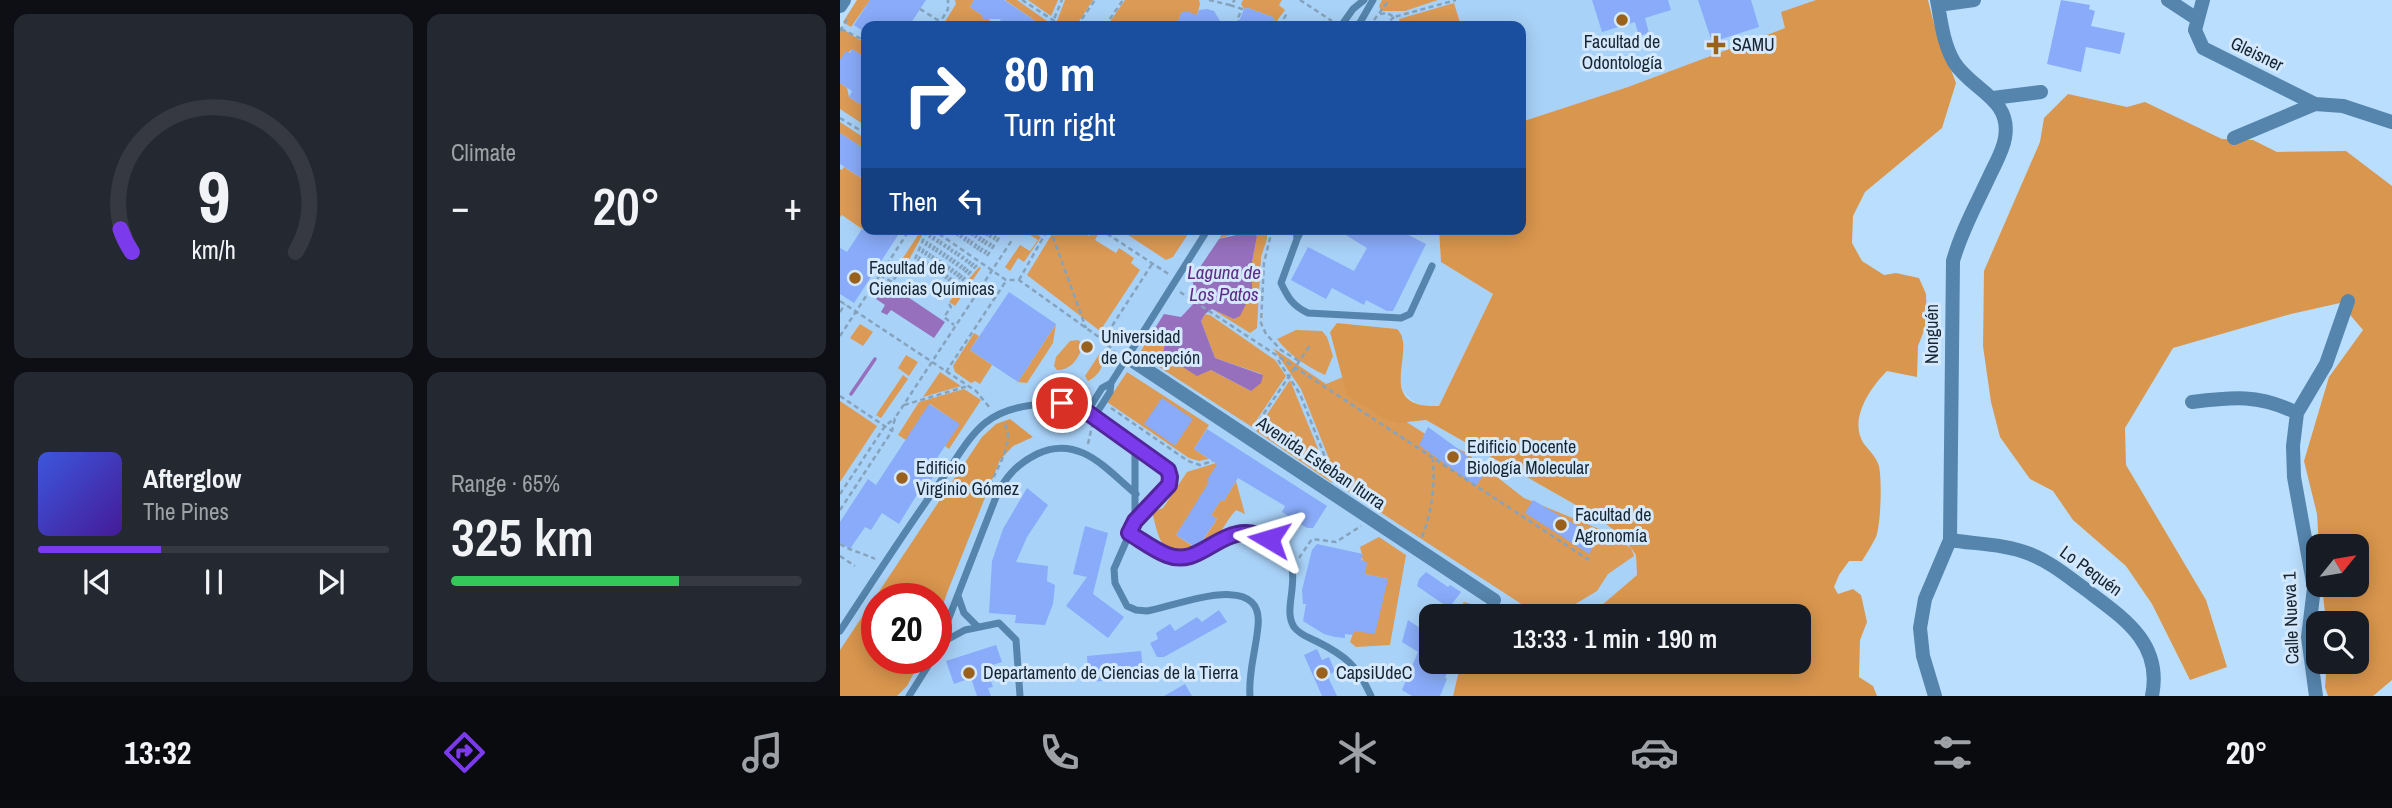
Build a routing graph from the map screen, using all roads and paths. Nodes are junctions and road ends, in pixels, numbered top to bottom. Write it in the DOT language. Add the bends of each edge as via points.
graph roads {
  1 [pos="844,0"];
  2 [pos="948,0"];
  3 [pos="1022,0"];
  4 [pos="1062,0"];
  5 [pos="1095,0"];
  6 [pos="1123,0"];
  7 [pos="1209,0"];
  8 [pos="1235,0"];
  9 [pos="1300,0"];
  10 [pos="1364,0"];
  11 [pos="1373,0"];
  12 [pos="1389,0"];
  13 [pos="1456,0"];
  14 [pos="1974,0"];
  15 [pos="2168,0"];
  16 [pos="2203,0"];
  17 [pos="1938,3"];
  18 [pos="1230,5"];
  19 [pos="840,6"];
  20 [pos="920,9"];
  21 [pos="1288,12"];
  22 [pos="1380,14"];
  23 [pos="1394,17"];
  24 [pos="2197,19"];
  25 [pos="939,21"];
  26 [pos="942,21"];
  27 [pos="1054,21"];
  28 [pos="1080,21"];
  29 [pos="1108,21"];
  30 [pos="1238,21"];
  31 [pos="1282,21"];
  32 [pos="1331,21"];
  33 [pos="1345,21"];
  34 [pos="1361,21"];
  35 [pos="1372,21"];
  36 [pos="1390,21"];
  37 [pos="841,29"];
  38 [pos="861,39"];
  39 [pos="2041,92"];
  40 [pos="1993,98"];
  41 [pos="2315,104"];
  42 [pos="840,118"];
  43 [pos="2392,122"];
  44 [pos="861,131"];
  45 [pos="2234,138"];
  46 [pos="906,235"];
  47 [pos="1045,235"];
  48 [pos="1051,235"];
  49 [pos="1109,235"];
  50 [pos="1204,235"];
  51 [pos="1271,235"];
  52 [pos="1297,235"];
  53 [pos="1299,235"];
  54 [pos="1297,239"];
  55 [pos="1012,240"];
  56 [pos="952,247"];
  57 [pos="1152,264"];
  58 [pos="1432,266"];
  59 [pos="992,270"];
  60 [pos="901,271"];
  61 [pos="936,273"];
  62 [pos="880,275"];
  63 [pos="1176,279"];
  64 [pos="1006,280"];
  65 [pos="1018,280"];
  66 [pos="1178,290"];
  67 [pos="840,301"];
  68 [pos="2348,301"];
  69 [pos="845,304"];
  70 [pos="949,304"];
  71 [pos="840,312"];
  72 [pos="856,312"];
  73 [pos="956,325"];
  74 [pos="1086,328"];
  75 [pos="840,336"];
  76 [pos="1103,340"];
  77 [pos="1311,344"];
  78 [pos="1276,357"];
  79 [pos="1126,359"];
  80 [pos="1299,361"];
  81 [pos="932,362"];
  82 [pos="1294,368"];
  83 [pos="946,372"];
  84 [pos="1289,376"];
  85 [pos="1111,383"];
  86 [pos="968,386"];
  87 [pos="840,396"];
  88 [pos="2192,402"];
  89 [pos="904,404"];
  90 [pos="1087,412"];
  91 [pos="2297,413"];
  92 [pos="998,417"];
  93 [pos="1094,417"];
  94 [pos="895,418"];
  95 [pos="885,426"];
  96 [pos="1007,427"];
  97 [pos="892,431"];
  98 [pos="1248,437"];
  99 [pos="1135,446"];
  100 [pos="1085,454"];
  101 [pos="1433,458"];
  102 [pos="990,485"];
  103 [pos="840,494"];
  104 [pos="1136,494"];
  105 [pos="1340,498"];
  106 [pos="840,510"];
  107 [pos="1135,521"];
  108 [pos="1363,524"];
  109 [pos="1129,533"];
  110 [pos="1950,540"];
  111 [pos="840,544"];
  112 [pos="1418,550"];
  113 [pos="840,556"];
  114 [pos="1589,560"];
  115 [pos="883,564"];
  116 [pos="855,566"];
  117 [pos="1292,568"];
  118 [pos="958,595"];
  119 [pos="1494,600"];
  120 [pos="952,611"];
  121 [pos="978,627"];
  122 [pos="840,631"];
  123 [pos="952,637"];
  124 [pos="923,674"];
  125 [pos="909,696"];
  126 [pos="1020,696"];
  127 [pos="1250,696"];
  128 [pos="1371,696"];
  129 [pos="1935,696"];
  130 [pos="2152,696"];
  131 [pos="2316,696"];
  1 -- 19 [label="street"];
  2 -- 26 [label="path"];
  3 -- 27 [label="path"];
  4 -- 27 [label="path"];
  5 -- 28 [label="path"];
  6 -- 29 [label="path"];
  7 -- 18 [label="path"];
  8 -- 18 [label="path"];
  9 -- 32 [label="path"];
  10 -- 33 [label="lane"];
  11 -- 34 [label="lane"];
  12 -- 22 [label="path"];
  13 -- 23 [label="path"];
  14 -- 17 [label="street"];
  15 -- 24 [label="street"];
  16 -- 24 [label="street"];
  17 -- 40 [label="street, Nonguén" via="1955,62"];
  18 -- 30 [label="path" via="1242,9"];
  20 -- 25 [label="path"];
  21 -- 31 [label="path"];
  22 -- 23 [label="path"];
  22 -- 35 [label="path"];
  23 -- 36 [label="path"];
  24 -- 41 [label="street, Gleisner" via="2195,30 2203,48"];
  37 -- 38 [label="path"];
  39 -- 40 [label="street"];
  40 -- 110 [label="street, Nonguén" via="2004,112 2005,139 1953,261"];
  41 -- 43 [label="street, Gleisner" via="2343,106"];
  41 -- 45 [label="street, Gleisner"];
  42 -- 44 [label="path"];
  46 -- 62 [label="path"];
  47 -- 65 [label="path"];
  48 -- 74 [label="path"];
  49 -- 57 [label="path"];
  50 -- 63 [label="lane"];
  51 -- 80 [label="path" via="1264,263 1261,323 1281,351"];
  52 -- 54 [label="lane"];
  53 -- 54 [label="lane"];
  54 -- 58 [label="lane" via="1281,283 1287,298 1308,313 1401,318 1410,314"];
  55 -- 59 [label="path"];
  56 -- 59 [label="path"];
  56 -- 61 [label="path"];
  56 -- 61 [label="path"];
  56 -- 61 [label="path"];
  56 -- 61 [label="path"];
  56 -- 61 [label="path"];
  56 -- 61 [label="path"];
  56 -- 61 [label="path"];
  57 -- 63 [label="path"];
  57 -- 76 [label="path"];
  59 -- 64 [label="path"];
  59 -- 73 [label="path"];
  60 -- 62 [label="path" via="892,282"];
  62 -- 72 [label="path"];
  63 -- 79 [label="lane"];
  64 -- 65 [label="path"];
  64 -- 83 [label="path"];
  65 -- 74 [label="path"];
  66 -- 78 [label="path"];
  67 -- 69 [label="path"];
  68 -- 91 [label="street, Calle Nueva 1" via="2326,365"];
  69 -- 71 [label="path"];
  69 -- 72 [label="path"];
  70 -- 73 [label="path" via="944,317"];
  72 -- 75 [label="path"];
  72 -- 81 [label="path"];
  73 -- 81 [label="path"];
  74 -- 76 [label="path"];
  76 -- 79 [label="path"];
  77 -- 80 [label="path"];
  78 -- 82 [label="path"];
  78 -- 84 [label="path"];
  79 -- 85 [label="lane"];
  79 -- 98 [label="street, Avenida Esteban Iturra"];
  80 -- 82 [label="path"];
  81 -- 83 [label="path"];
  81 -- 89 [label="path"];
  82 -- 84 [label="path"];
  82 -- 101 [label="path"];
  83 -- 86 [label="path"];
  84 -- 98 [label="path"];
  84 -- 105 [label="path"];
  85 -- 90 [label="lane" via="1102,388"];
  85 -- 93 [label="lane"];
  86 -- 89 [label="path"];
  86 -- 92 [label="path"];
  87 -- 95 [label="path"];
  88 -- 91 [label="street" via="2246,397 2268,400"];
  89 -- 94 [label="path"];
  90 -- 92 [label="lane" via="1074,405 1048,403"];
  90 -- 93 [label="lane"];
  91 -- 131 [label="street, Calle Nueva 1" via="2294,477 2314,588 2308,637"];
  92 -- 115 [label="lane" via="976,432"];
  93 -- 99 [label="lane"];
  93 -- 100 [label="path"];
  94 -- 95 [label="path"];
  94 -- 97 [label="path"];
  95 -- 97 [label="path"];
  95 -- 103 [label="path"];
  96 -- 102 [label="path" via="1009,440"];
  97 -- 106 [label="path"];
  98 -- 105 [label="street, Avenida Esteban Iturra"];
  99 -- 104 [label="lane"];
  99 -- 107 [label="lane" via="1166,467 1170,477 1169,485"];
  100 -- 104 [label="lane"];
  100 -- 118 [label="lane" via="1065,447 1049,449 1013,470 996,497"];
  101 -- 112 [label="path" via="1435,485"];
  101 -- 114 [label="path"];
  104 -- 107 [label="lane"];
  105 -- 112 [label="street, Avenida Esteban Iturra"];
  107 -- 109 [label="lane"];
  108 -- 117 [label="path" via="1336,542 1312,539"];
  109 -- 117 [label="lane" via="1166,555 1181,558 1236,534 1251,533 1283,550"];
  109 -- 127 [label="lane" via="1114,569 1115,583 1127,606 1147,611 1228,593 1242,595 1257,609"];
  110 -- 129 [label="street, Nonguén" via="1922,613 1922,649"];
  110 -- 130 [label="street, Lo Pequén" via="2030,554 2124,619 2151,656"];
  111 -- 115 [label="path"];
  112 -- 119 [label="street, Avenida Esteban Iturra"];
  113 -- 116 [label="path"];
  115 -- 122 [label="lane"];
  117 -- 128 [label="lane" via="1290,616 1294,626 1351,663"];
  118 -- 120 [label="lane"];
  118 -- 121 [label="lane" via="964,613"];
  121 -- 123 [label="lane"];
  121 -- 126 [label="lane" via="999,623 1016,639"];
  124 -- 125 [label="lane"];
}
